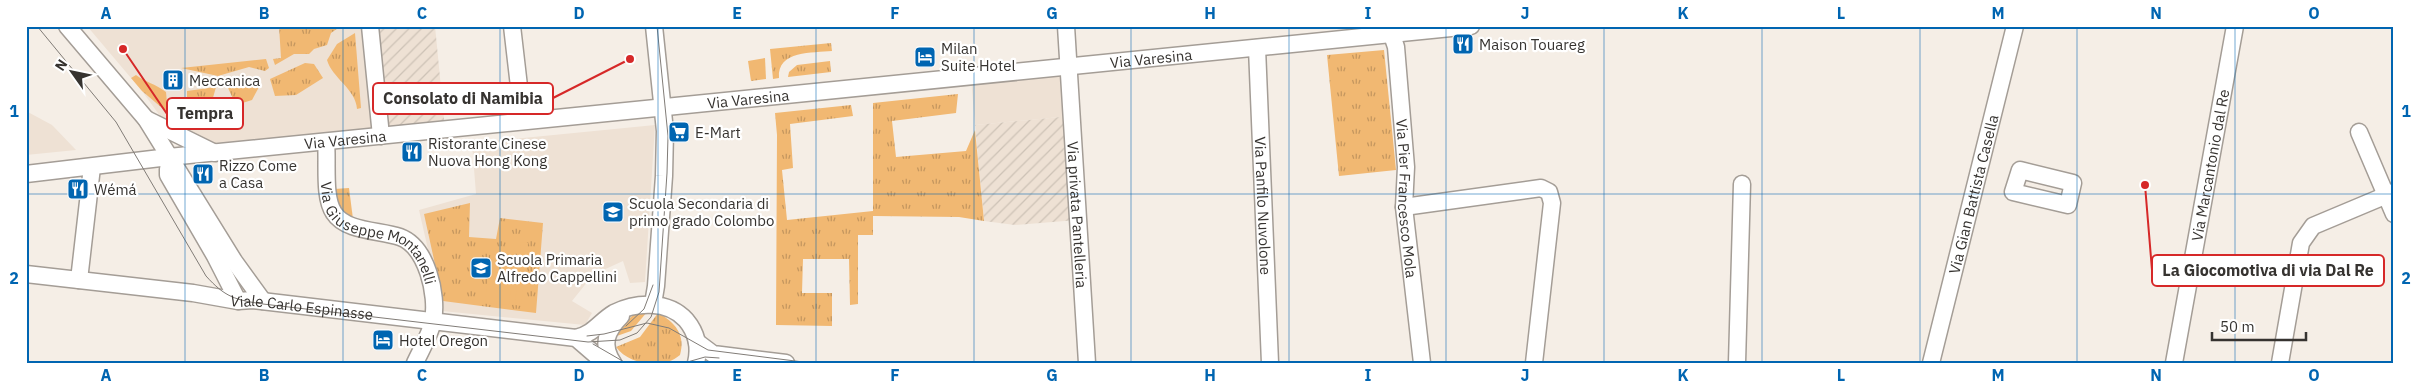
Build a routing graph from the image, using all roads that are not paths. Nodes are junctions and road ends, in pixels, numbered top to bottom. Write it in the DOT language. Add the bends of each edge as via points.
graph roads {
  1 [pos="67,26"];
  2 [pos="370,26"];
  3 [pos="512,26"];
  4 [pos="654,26"];
  5 [pos="1066,26"];
  6 [pos="1467,26"];
  7 [pos="1471,26"];
  8 [pos="2015,26"];
  9 [pos="2235,26"];
  10 [pos="1391,30"];
  11 [pos="1257,48"];
  12 [pos="1069,67"];
  13 [pos="662,107"];
  14 [pos="146,119"];
  15 [pos="523,121"];
  16 [pos="2359,132"];
  17 [pos="381,136"];
  18 [pos="326,142"];
  19 [pos="216,153"];
  20 [pos="169,157"];
  21 [pos="92,167"];
  22 [pos="26,174"];
  23 [pos="1742,184"];
  24 [pos="2390,193"];
  25 [pos="1404,207"];
  26 [pos="2394,214"];
  27 [pos="234,261"];
  28 [pos="26,274"];
  29 [pos="79,280"];
  30 [pos="238,301"];
  31 [pos="263,301"];
  32 [pos="646,305"];
  33 [pos="433,322"];
  34 [pos="576,338"];
  35 [pos="697,342"];
  36 [pos="713,354"];
  37 [pos="416,363"];
  38 [pos="613,363"];
  39 [pos="697,363"];
  40 [pos="786,363"];
  41 [pos="1087,363"];
  42 [pos="1270,363"];
  43 [pos="1422,363"];
  44 [pos="1534,363"];
  45 [pos="1737,363"];
  46 [pos="1931,363"];
  47 [pos="2174,363"];
  48 [pos="2280,363"];
  1 -- 14 [label="street"];
  2 -- 17 [label="street"];
  3 -- 15 [label="street"];
  4 -- 13 [label="street"];
  5 -- 12 [label="street, Via privata Pantelleria"];
  6 -- 7 [label="street, Via Varesina"];
  6 -- 10 [label="street, Via Varesina"];
  8 -- 46 [label="street, Via Gian Battista Casella"];
  9 -- 47 [label="street, Via Marcantonio dal Re"];
  10 -- 11 [label="street, Via Varesina"];
  10 -- 25 [label="street, Via Pier Francesco Mola" via="1396,47 1406,167"];
  11 -- 12 [label="street, Via Varesina"];
  11 -- 42 [label="street, Via Panfilo Nuvolone"];
  12 -- 13 [label="street, Via Varesina"];
  12 -- 41 [label="street, Via privata Pantelleria"];
  13 -- 15 [label="street, Via Varesina"];
  13 -- 32 [label="street" via="664,176"];
  14 -- 19 [label="street"];
  14 -- 20 [label="street"];
  15 -- 17 [label="street, Via Varesina"];
  16 -- 24 [label="street"];
  17 -- 18 [label="street, Via Varesina"];
  18 -- 19 [label="street, Via Varesina"];
  18 -- 33 [label="street, Via Giuseppe Montanelli" via="328,198 334,215 351,225 402,238 411,244 425,265 430,282"];
  19 -- 20 [label="street, Via Varesina"];
  20 -- 21 [label="street, Via Varesina"];
  20 -- 27 [label="street"];
  20 -- 30 [label="street" via="168,175 216,256"];
  21 -- 22 [label="street, Via Varesina"];
  21 -- 29 [label="street"];
  23 -- 45 [label="street"];
  24 -- 26 [label="street"];
  24 -- 48 [label="street" via="2313,226 2301,243"];
  25 -- 43 [label="street, Via Pier Francesco Mola"];
  25 -- 44 [label="street" via="1541,188 1549,192 1552,203"];
  27 -- 30 [label="street"];
  27 -- 31 [label="street"];
  28 -- 29 [label="street, Viale Carlo Espinasse"];
  29 -- 30 [label="street, Viale Carlo Espinasse"];
  30 -- 31 [label="street, Viale Carlo Espinasse"];
  31 -- 33 [label="street, Viale Carlo Espinasse"];
  32 -- 34 [label="street" via="614,314 596,330"];
  32 -- 35 [label="street" via="670,308 682,316 693,330"];
  32 -- 38 [label="street" via="623,314 610,331 606,352"];
  33 -- 34 [label="street, Viale Carlo Espinasse"];
  33 -- 37 [label="street"];
  34 -- 38 [label="street" via="598,357"];
  35 -- 36 [label="street"];
  35 -- 39 [label="street"];
  36 -- 39 [label="street"];
  36 -- 40 [label="street"];
}
